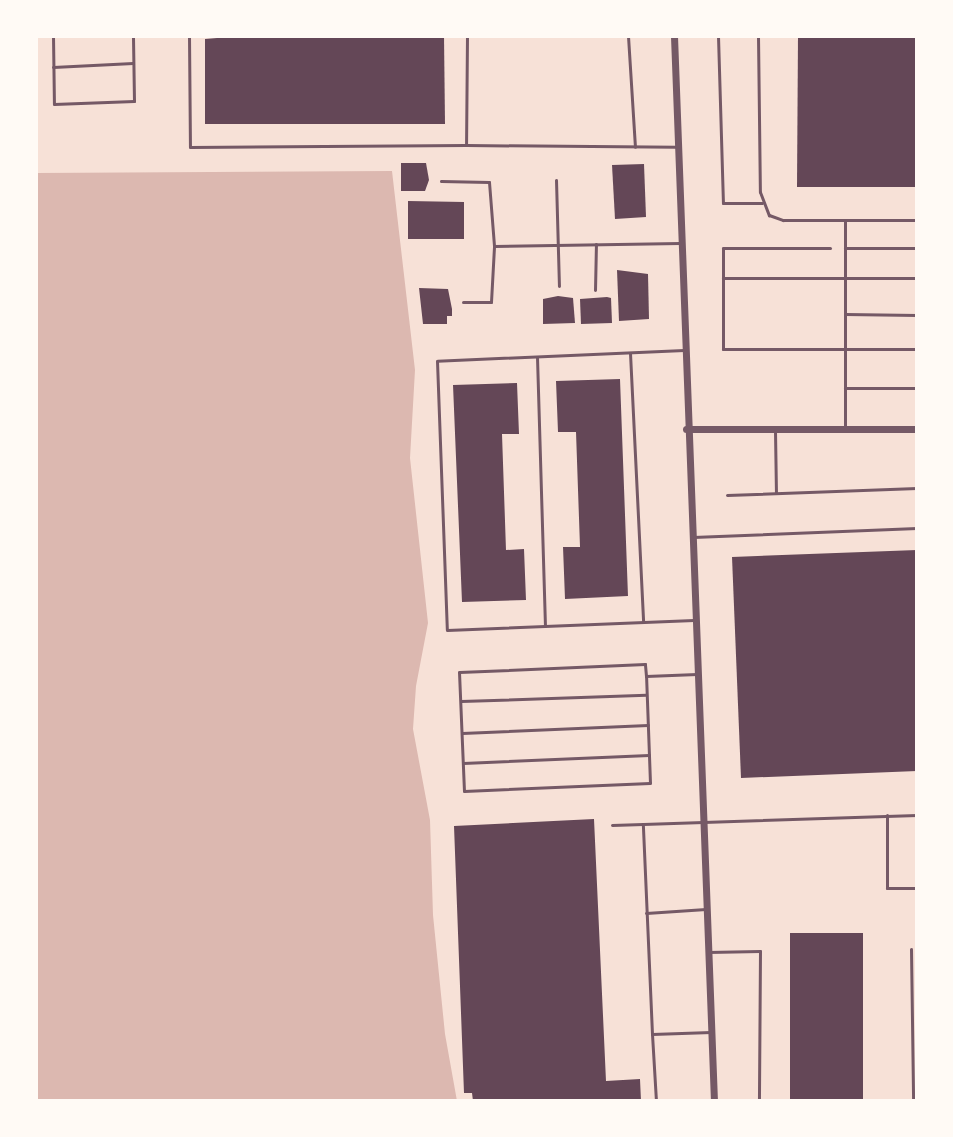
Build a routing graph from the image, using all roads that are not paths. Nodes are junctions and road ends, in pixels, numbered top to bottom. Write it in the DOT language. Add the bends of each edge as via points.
graph roads {
  1 [pos="53,36"];
  2 [pos="133,36"];
  3 [pos="189,36"];
  4 [pos="467,36"];
  5 [pos="628,36"];
  6 [pos="674,36"];
  7 [pos="718,36"];
  8 [pos="758,36"];
  9 [pos="133,63"];
  10 [pos="53,67"];
  11 [pos="466,145"];
  12 [pos="635,147"];
  13 [pos="678,147"];
  14 [pos="556,180"];
  15 [pos="441,181"];
  16 [pos="762,203"];
  17 [pos="845,220"];
  18 [pos="917,220"];
  19 [pos="680,243"];
  20 [pos="596,244"];
  21 [pos="558,245"];
  22 [pos="494,246"];
  23 [pos="830,248"];
  24 [pos="845,248"];
  25 [pos="917,248"];
  26 [pos="723,278"];
  27 [pos="845,278"];
  28 [pos="917,278"];
  29 [pos="559,286"];
  30 [pos="595,290"];
  31 [pos="463,302"];
  32 [pos="845,315"];
  33 [pos="917,315"];
  34 [pos="845,349"];
  35 [pos="684,350"];
  36 [pos="917,350"];
  37 [pos="630,353"];
  38 [pos="537,357"];
  39 [pos="845,388"];
  40 [pos="917,388"];
  41 [pos="686,429"];
  42 [pos="775,429"];
  43 [pos="845,429"];
  44 [pos="917,429"];
  45 [pos="917,488"];
  46 [pos="776,494"];
  47 [pos="727,495"];
  48 [pos="917,528"];
  49 [pos="691,537"];
  50 [pos="694,620"];
  51 [pos="643,622"];
  52 [pos="545,626"];
  53 [pos="696,674"];
  54 [pos="645,676"];
  55 [pos="646,695"];
  56 [pos="460,701"];
  57 [pos="648,725"];
  58 [pos="462,733"];
  59 [pos="649,755"];
  60 [pos="463,763"];
  61 [pos="887,815"];
  62 [pos="917,815"];
  63 [pos="703,820"];
  64 [pos="643,824"];
  65 [pos="612,825"];
  66 [pos="917,888"];
  67 [pos="706,909"];
  68 [pos="645,913"];
  69 [pos="911,949"];
  70 [pos="708,952"];
  71 [pos="712,1032"];
  72 [pos="652,1034"];
  73 [pos="656,1101"];
  74 [pos="714,1101"];
  75 [pos="759,1101"];
  76 [pos="913,1101"];
  1 -- 10 [label="lane"];
  2 -- 9 [label="lane"];
  3 -- 11 [label="lane" via="190,147"];
  4 -- 11 [label="lane"];
  5 -- 12 [label="lane"];
  6 -- 13 [label="street"];
  7 -- 16 [label="lane" via="723,203"];
  8 -- 16 [label="lane"];
  9 -- 10 [label="lane"];
  9 -- 10 [label="lane" via="134,101 54,105"];
  11 -- 12 [label="lane"];
  12 -- 13 [label="lane"];
  13 -- 19 [label="street"];
  14 -- 21 [label="lane"];
  15 -- 22 [label="lane" via="489,182"];
  16 -- 17 [label="lane" via="770,215 783,220"];
  17 -- 18 [label="lane"];
  17 -- 24 [label="lane"];
  19 -- 20 [label="lane"];
  19 -- 35 [label="street"];
  20 -- 21 [label="lane"];
  20 -- 30 [label="lane"];
  21 -- 22 [label="lane"];
  21 -- 29 [label="lane"];
  22 -- 31 [label="lane" via="491,302"];
  23 -- 26 [label="lane" via="723,248"];
  24 -- 25 [label="lane"];
  24 -- 27 [label="lane"];
  26 -- 27 [label="lane"];
  26 -- 34 [label="lane" via="723,349"];
  27 -- 28 [label="lane"];
  27 -- 32 [label="lane"];
  32 -- 33 [label="lane"];
  32 -- 34 [label="lane"];
  34 -- 36 [label="lane"];
  34 -- 39 [label="lane"];
  35 -- 37 [label="lane"];
  35 -- 41 [label="street"];
  37 -- 38 [label="lane"];
  37 -- 51 [label="lane"];
  38 -- 52 [label="lane"];
  38 -- 52 [label="lane" via="436,361 447,630"];
  39 -- 40 [label="lane"];
  39 -- 43 [label="lane"];
  41 -- 42 [label="street"];
  41 -- 49 [label="street"];
  42 -- 43 [label="street"];
  42 -- 46 [label="lane"];
  43 -- 44 [label="street"];
  45 -- 46 [label="lane"];
  46 -- 47 [label="lane"];
  48 -- 49 [label="lane"];
  49 -- 50 [label="street"];
  50 -- 51 [label="lane"];
  50 -- 53 [label="street"];
  51 -- 52 [label="lane"];
  53 -- 54 [label="lane"];
  53 -- 63 [label="street"];
  54 -- 55 [label="lane"];
  54 -- 56 [label="lane" via="645,664 459,672"];
  55 -- 56 [label="lane"];
  55 -- 57 [label="lane"];
  56 -- 58 [label="lane"];
  57 -- 58 [label="lane"];
  57 -- 59 [label="lane"];
  58 -- 60 [label="lane"];
  59 -- 60 [label="lane"];
  59 -- 60 [label="lane" via="650,783 464,791"];
  61 -- 62 [label="lane"];
  61 -- 63 [label="lane"];
  61 -- 66 [label="lane" via="887,888"];
  63 -- 64 [label="lane"];
  63 -- 67 [label="street"];
  64 -- 65 [label="lane"];
  64 -- 68 [label="lane"];
  67 -- 68 [label="lane"];
  67 -- 70 [label="street"];
  68 -- 72 [label="lane"];
  69 -- 76 [label="lane"];
  70 -- 71 [label="street"];
  70 -- 75 [label="lane" via="760,951"];
  71 -- 72 [label="lane"];
  71 -- 74 [label="street"];
  72 -- 73 [label="lane"];
}
